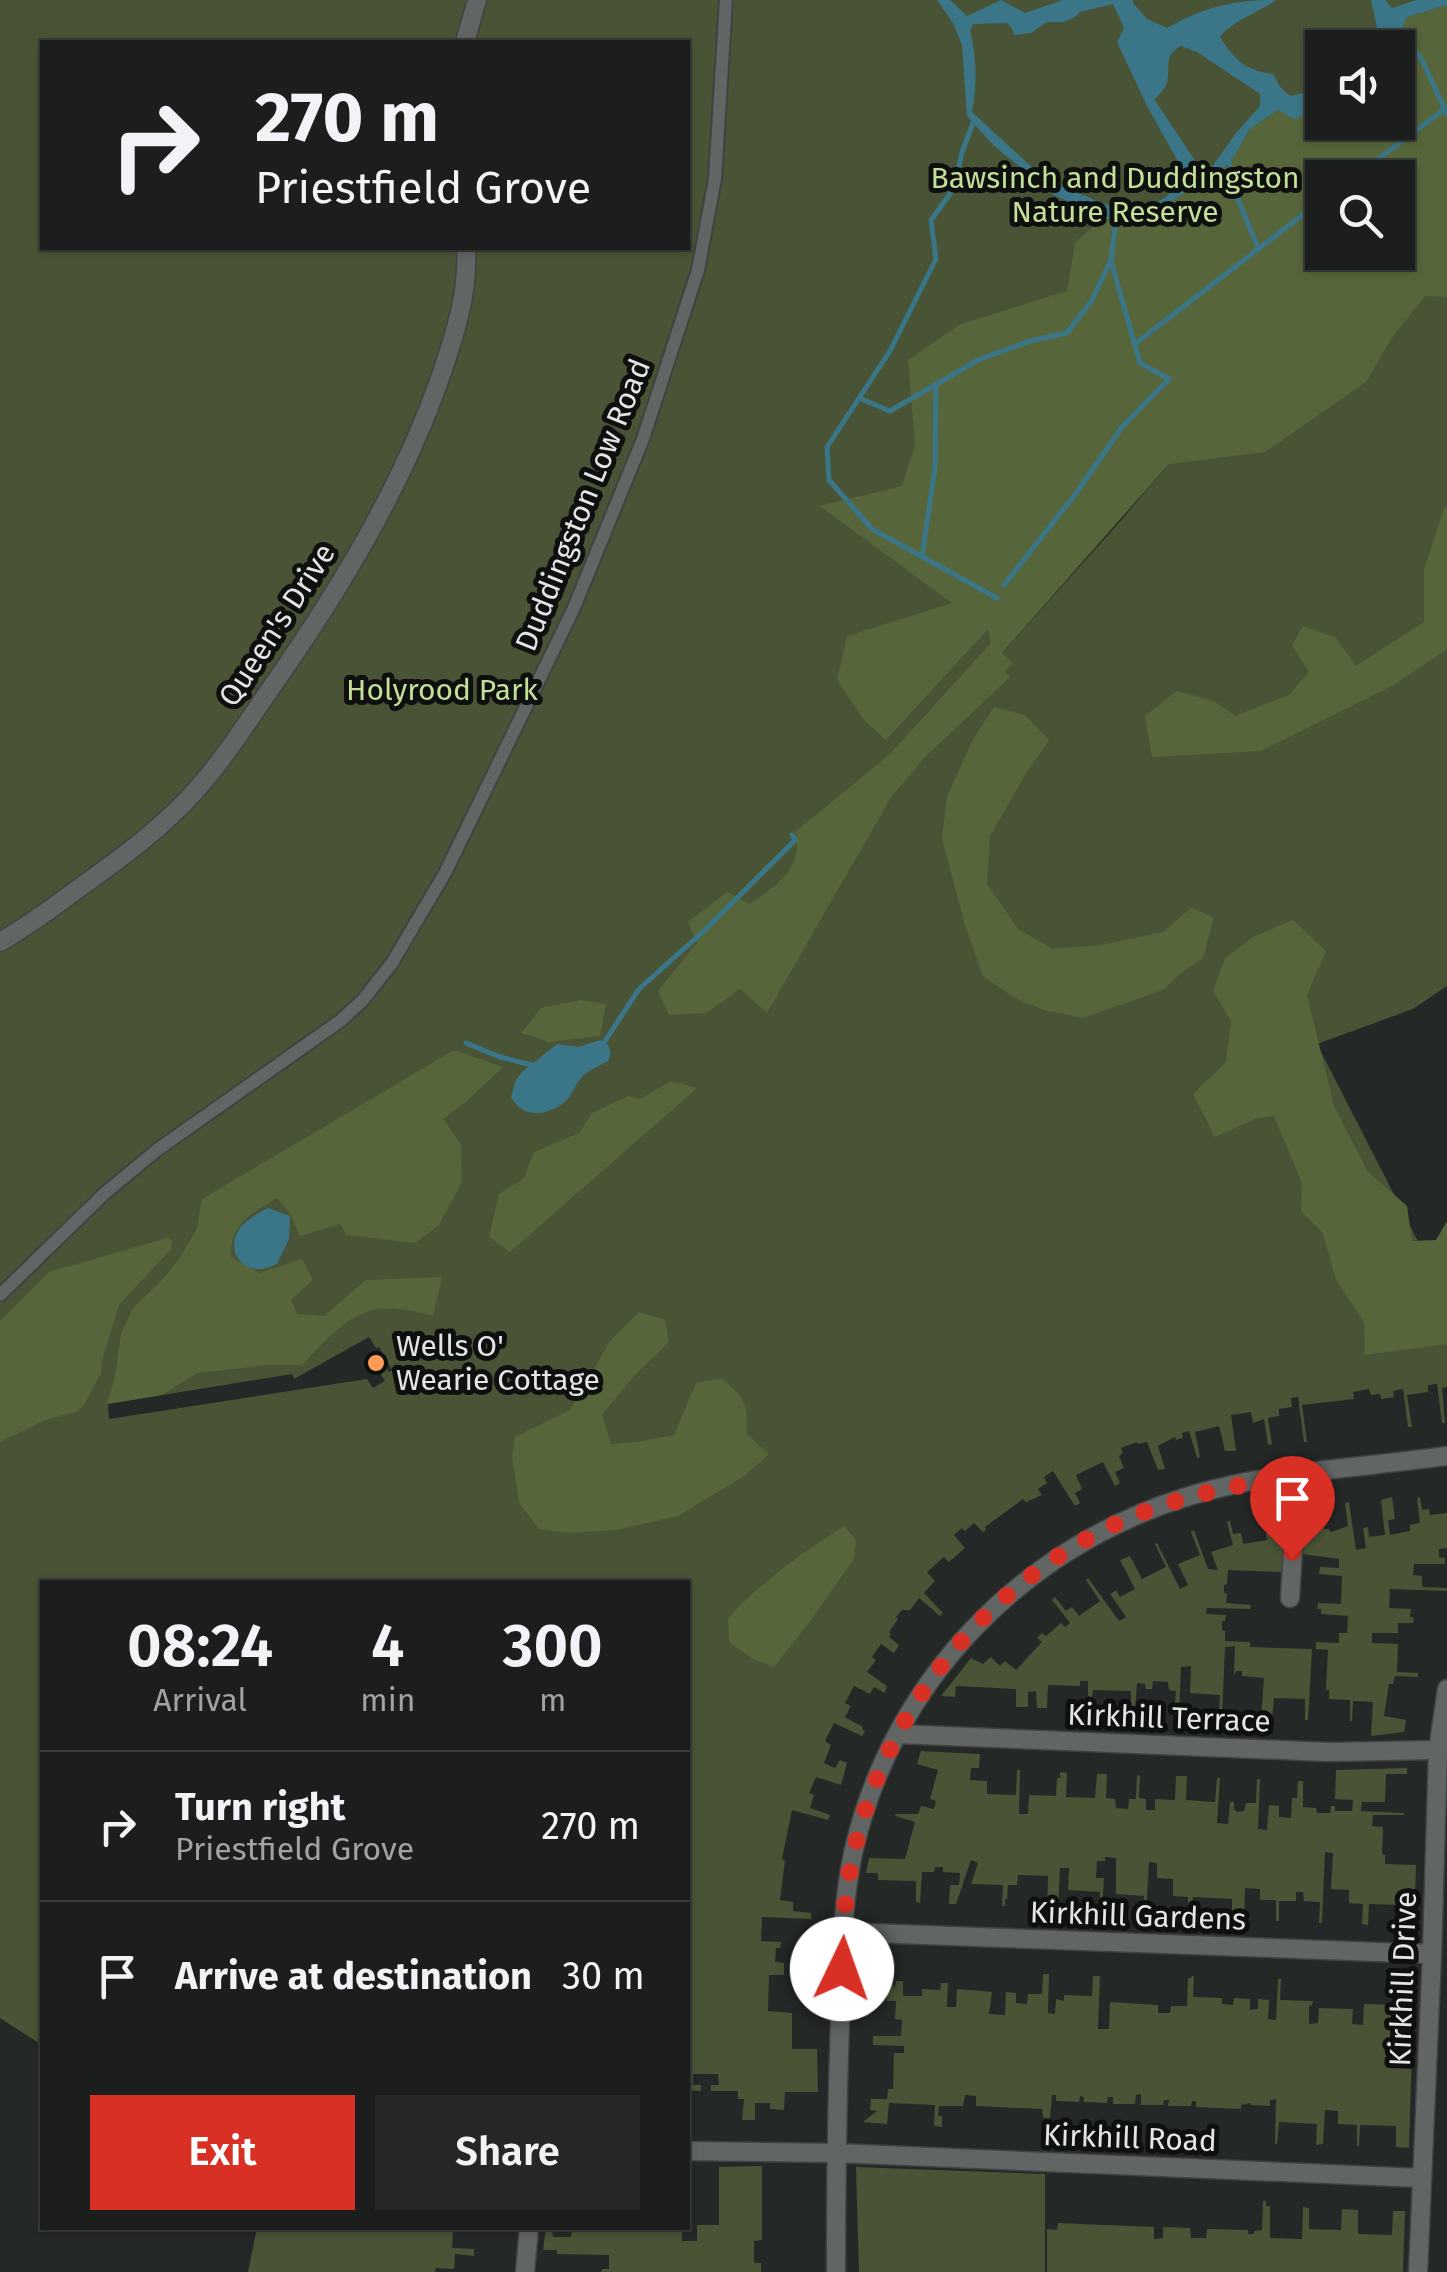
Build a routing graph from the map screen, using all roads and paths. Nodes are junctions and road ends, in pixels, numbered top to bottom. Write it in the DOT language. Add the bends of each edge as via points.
graph roads {
  1 [pos="477,0"];
  2 [pos="726,0"];
  3 [pos="466,40"];
  4 [pos="466,250"];
  5 [pos="0,942"];
  6 [pos="0,1295"];
  7 [pos="1447,1456"];
  8 [pos="1291,1476"];
  9 [pos="1290,1598"];
  10 [pos="1447,1689"];
  11 [pos="898,1734"];
  12 [pos="1438,1750"];
  13 [pos="843,1932"];
  14 [pos="1432,1954"];
  15 [pos="690,2151"];
  16 [pos="836,2153"];
  17 [pos="1421,2178"];
  18 [pos="529,2230"];
  19 [pos="524,2272"];
  20 [pos="836,2272"];
  21 [pos="1418,2272"];
  1 -- 3 [label="street"];
  2 -- 6 [label="street, Duddingston Low Road" via="715,179 680,326 574,610 445,873 362,1001 156,1150"];
  4 -- 5 [label="street, Queen's Drive" via="464,294 430,406 362,544 284,669 220,761 170,816 103,872"];
  7 -- 8 [label="street"];
  8 -- 9 [label="street"];
  8 -- 11 [label="street" via="1189,1496 1072,1548 978,1623 927,1685"];
  10 -- 12 [label="street, Kirkhill Drive"];
  11 -- 12 [label="street, Kirkhill Terrace" via="1328,1752"];
  11 -- 13 [label="street" via="858,1837"];
  12 -- 14 [label="street, Kirkhill Drive"];
  13 -- 14 [label="street, Kirkhill Gardens"];
  13 -- 16 [label="street"];
  14 -- 17 [label="street, Kirkhill Drive"];
  15 -- 16 [label="street, Kirkhill Road"];
  16 -- 17 [label="street, Kirkhill Road"];
  16 -- 20 [label="street"];
  17 -- 21 [label="street, Kirkhill Drive"];
  18 -- 19 [label="street"];
}
